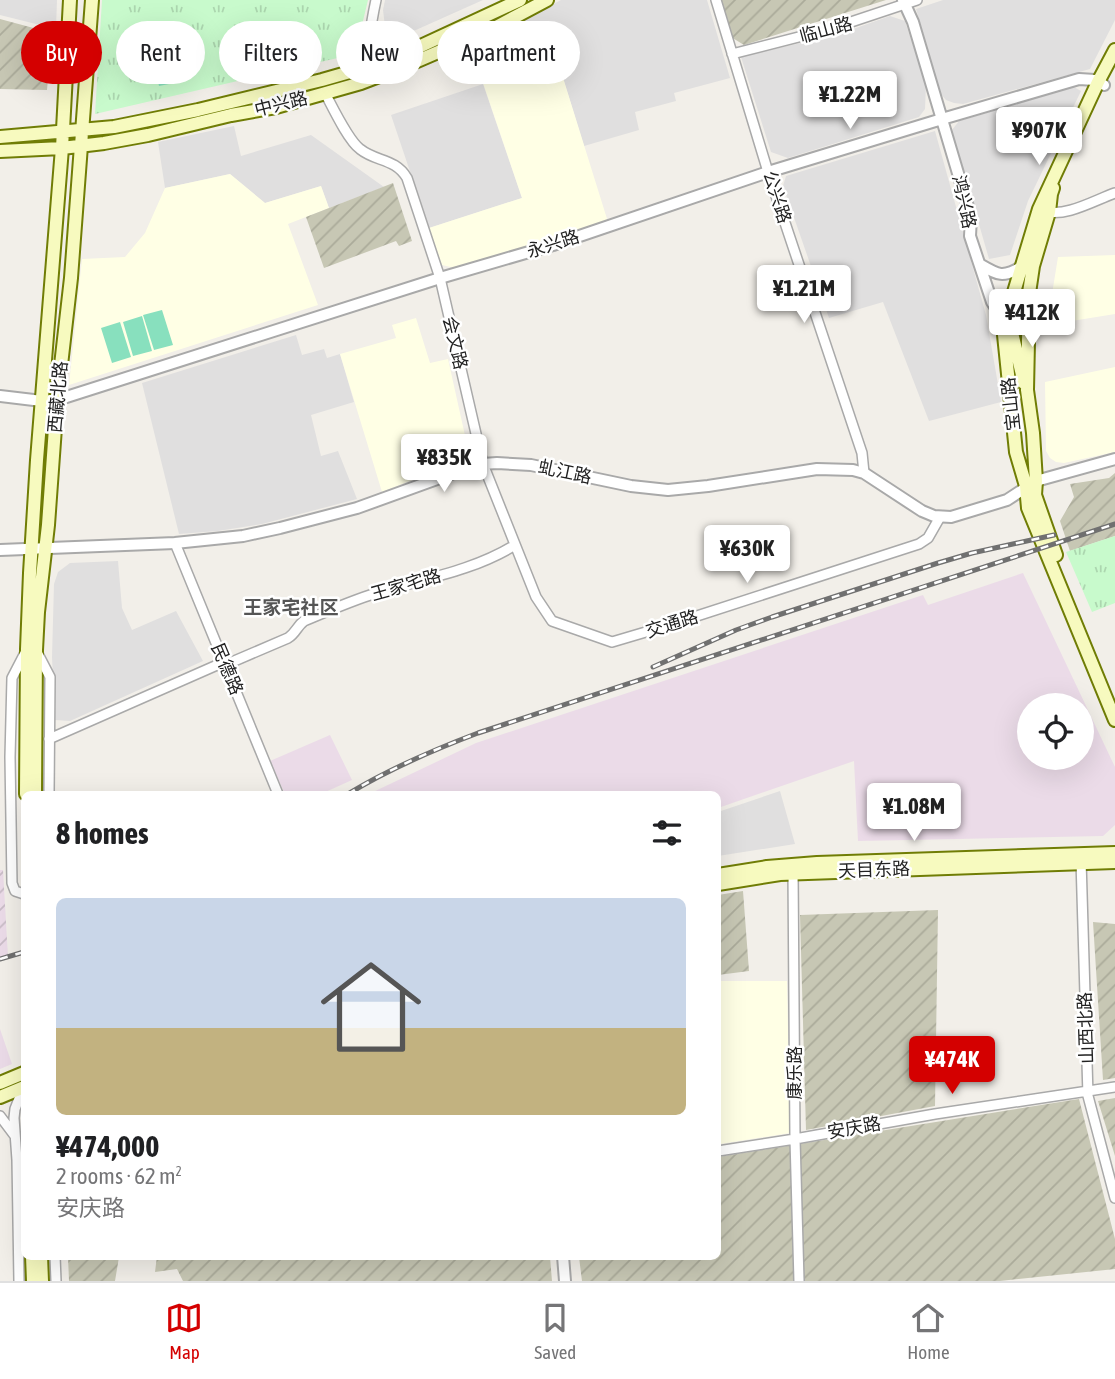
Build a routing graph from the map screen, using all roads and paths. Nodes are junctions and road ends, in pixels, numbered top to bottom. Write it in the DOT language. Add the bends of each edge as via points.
graph roads {
  1 [pos="70,0"];
  2 [pos="92,0"];
  3 [pos="376,0"];
  4 [pos="520,0"];
  5 [pos="547,0"];
  6 [pos="716,0"];
  7 [pos="917,0"];
  8 [pos="904,2"];
  9 [pos="373,21"];
  10 [pos="423,46"];
  11 [pos="1115,50"];
  12 [pos="732,54"];
  13 [pos="423,56"];
  14 [pos="1115,65"];
  15 [pos="336,78"];
  16 [pos="346,84"];
  17 [pos="1101,84"];
  18 [pos="325,93"];
  19 [pos="942,119"];
  20 [pos="82,131"];
  21 [pos="63,133"];
  22 [pos="0,137"];
  23 [pos="82,146"];
  24 [pos="62,148"];
  25 [pos="0,150"];
  26 [pos="768,173"];
  27 [pos="1115,192"];
  28 [pos="1044,211"];
  29 [pos="981,265"];
  30 [pos="1021,267"];
  31 [pos="440,278"];
  32 [pos="1028,318"];
  33 [pos="1005,322"];
  34 [pos="1027,390"];
  35 [pos="0,396"];
  36 [pos="57,400"];
  37 [pos="43,401"];
  38 [pos="1115,459"];
  39 [pos="483,464"];
  40 [pos="864,473"];
  41 [pos="1031,484"];
  42 [pos="940,517"];
  43 [pos="175,543"];
  44 [pos="515,545"];
  45 [pos="31,549"];
  46 [pos="45,549"];
  47 [pos="0,550"];
  48 [pos="552,621"];
  49 [pos="31,650"];
  50 [pos="225,664"];
  51 [pos="1115,704"];
  52 [pos="1115,720"];
  53 [pos="49,739"];
  54 [pos="26,791"];
  55 [pos="36,791"];
  56 [pos="50,791"];
  57 [pos="277,791"];
  58 [pos="1115,853"];
  59 [pos="1081,858"];
  60 [pos="1115,862"];
  61 [pos="793,869"];
  62 [pos="721,875"];
  63 [pos="721,883"];
  64 [pos="21,893"];
  65 [pos="21,1074"];
  66 [pos="2,1082"];
  67 [pos="1115,1087"];
  68 [pos="21,1088"];
  69 [pos="21,1090"];
  70 [pos="1088,1091"];
  71 [pos="21,1095"];
  72 [pos="0,1097"];
  73 [pos="0,1116"];
  74 [pos="15,1138"];
  75 [pos="795,1139"];
  76 [pos="721,1151"];
  77 [pos="1115,1198"];
  78 [pos="32,1260"];
  79 [pos="41,1260"];
  80 [pos="55,1260"];
  81 [pos="563,1260"];
  82 [pos="19,1281"];
  83 [pos="33,1281"];
  84 [pos="42,1281"];
  85 [pos="56,1281"];
  86 [pos="565,1281"];
  87 [pos="799,1281"];
  1 -- 21 [label="main road, 西藏北路"];
  2 -- 20 [label="main road, 西藏北路"];
  3 -- 9 [label="street"];
  4 -- 10 [label="main road, 中兴路"];
  5 -- 13 [label="main road, 中兴路" via="461,43"];
  6 -- 12 [label="street, 公兴路"];
  7 -- 8 [label="street, 临山路"];
  8 -- 12 [label="street, 临山路" via="830,30"];
  8 -- 19 [label="street, 鸿兴路"];
  11 -- 17 [label="main road, 宝山路"];
  12 -- 26 [label="street, 公兴路"];
  14 -- 17 [label="main road, 宝山路"];
  15 -- 20 [label="main road, 中兴路" via="147,122"];
  16 -- 18 [label="main road, 中兴路"];
  17 -- 19 [label="street, 永兴路" via="1079,79"];
  17 -- 28 [label="main road, 宝山路"];
  18 -- 23 [label="main road, 中兴路" via="188,127"];
  18 -- 31 [label="street, 会文路" via="359,148 394,164 407,178"];
  19 -- 26 [label="street, 永兴路"];
  19 -- 29 [label="street, 鸿兴路"];
  20 -- 21 [label="main road, 中兴路"];
  20 -- 23 [label="main road, 西藏北路"];
  21 -- 22 [label="main road, 中兴路"];
  21 -- 24 [label="main road, 西藏北路"];
  23 -- 24 [label="main road, 中兴路"];
  23 -- 36 [label="main road, 西藏北路"];
  24 -- 25 [label="main road, 中兴路"];
  24 -- 37 [label="main road, 西藏北路"];
  26 -- 31 [label="street, 永兴路"];
  26 -- 40 [label="street, 公兴路" via="862,453"];
  27 -- 28 [label="street" via="1067,211"];
  28 -- 30 [label="main road, 宝山路"];
  28 -- 32 [label="main road, 宝山路"];
  29 -- 30 [label="street" via="1000,275"];
  29 -- 33 [label="street, 鸿兴路" via="992,302"];
  30 -- 33 [label="main road, 宝山路"];
  31 -- 36 [label="street, 永兴路"];
  31 -- 39 [label="street, 会文路"];
  32 -- 33 [label="street" via="1014,325"];
  32 -- 34 [label="main road, 宝山路"];
  33 -- 34 [label="main road"];
  33 -- 41 [label="main road, 宝山路" via="1016,452"];
  34 -- 41 [label="main road, 宝山路" via="1033,433"];
  35 -- 37 [label="street, 永兴路"];
  36 -- 37 [label="street, 永兴路"];
  36 -- 46 [label="main road, 西藏北路"];
  37 -- 45 [label="main road, 西藏北路"];
  38 -- 41 [label="street"];
  39 -- 40 [label="street, 虬江路" via="531,464 668,490 817,469"];
  39 -- 43 [label="street, 虬江路" via="357,508 280,528"];
  39 -- 44 [label="street, 会文路"];
  40 -- 42 [label="street, 虬江路" via="912,506"];
  41 -- 42 [label="street" via="999,504"];
  41 -- 51 [label="main road, 宝山路" via="1080,625"];
  41 -- 52 [label="main road, 宝山路" via="1028,508"];
  42 -- 48 [label="street, 交通路" via="929,538 910,548 612,642"];
  43 -- 46 [label="street, 虬江路"];
  43 -- 50 [label="street, 民德路"];
  44 -- 48 [label="street, 会文路" via="536,597"];
  44 -- 50 [label="street, 王家宅路" via="489,560 335,608 301,623 292,635"];
  45 -- 46 [label="street, 虬江路"];
  45 -- 47 [label="street, 虬江路"];
  45 -- 49 [label="main road, 西藏北路"];
  46 -- 49 [label="main road, 西藏北路"];
  49 -- 53 [label="street" via="50,677"];
  49 -- 54 [label="main road, 西藏北路"];
  49 -- 55 [label="main road, 西藏北路"];
  49 -- 64 [label="street" via="12,678 12,883"];
  50 -- 53 [label="street, 王家宅路"];
  50 -- 57 [label="street, 民德路"];
  53 -- 56 [label="street"];
  58 -- 59 [label="main road, 天目东路"];
  59 -- 60 [label="main road, 天目东路"];
  59 -- 61 [label="main road, 天目东路"];
  59 -- 70 [label="street, 山西北路"];
  61 -- 62 [label="main road, 天目东路" via="768,867"];
  61 -- 63 [label="main road, 天目东路"];
  61 -- 75 [label="street, 康乐路"];
  65 -- 66 [label="main road"];
  66 -- 68 [label="street"];
  67 -- 70 [label="street, 安庆路"];
  69 -- 72 [label="main road"];
  70 -- 75 [label="street, 安庆路"];
  70 -- 77 [label="street, 山西北路"];
  71 -- 74 [label="street" via="14,1118"];
  73 -- 74 [label="street"];
  74 -- 82 [label="street"];
  75 -- 76 [label="street, 安庆路"];
  75 -- 87 [label="street, 康乐路"];
  78 -- 83 [label="main road"];
  79 -- 84 [label="main road"];
  80 -- 85 [label="street"];
  81 -- 86 [label="street"];
}
